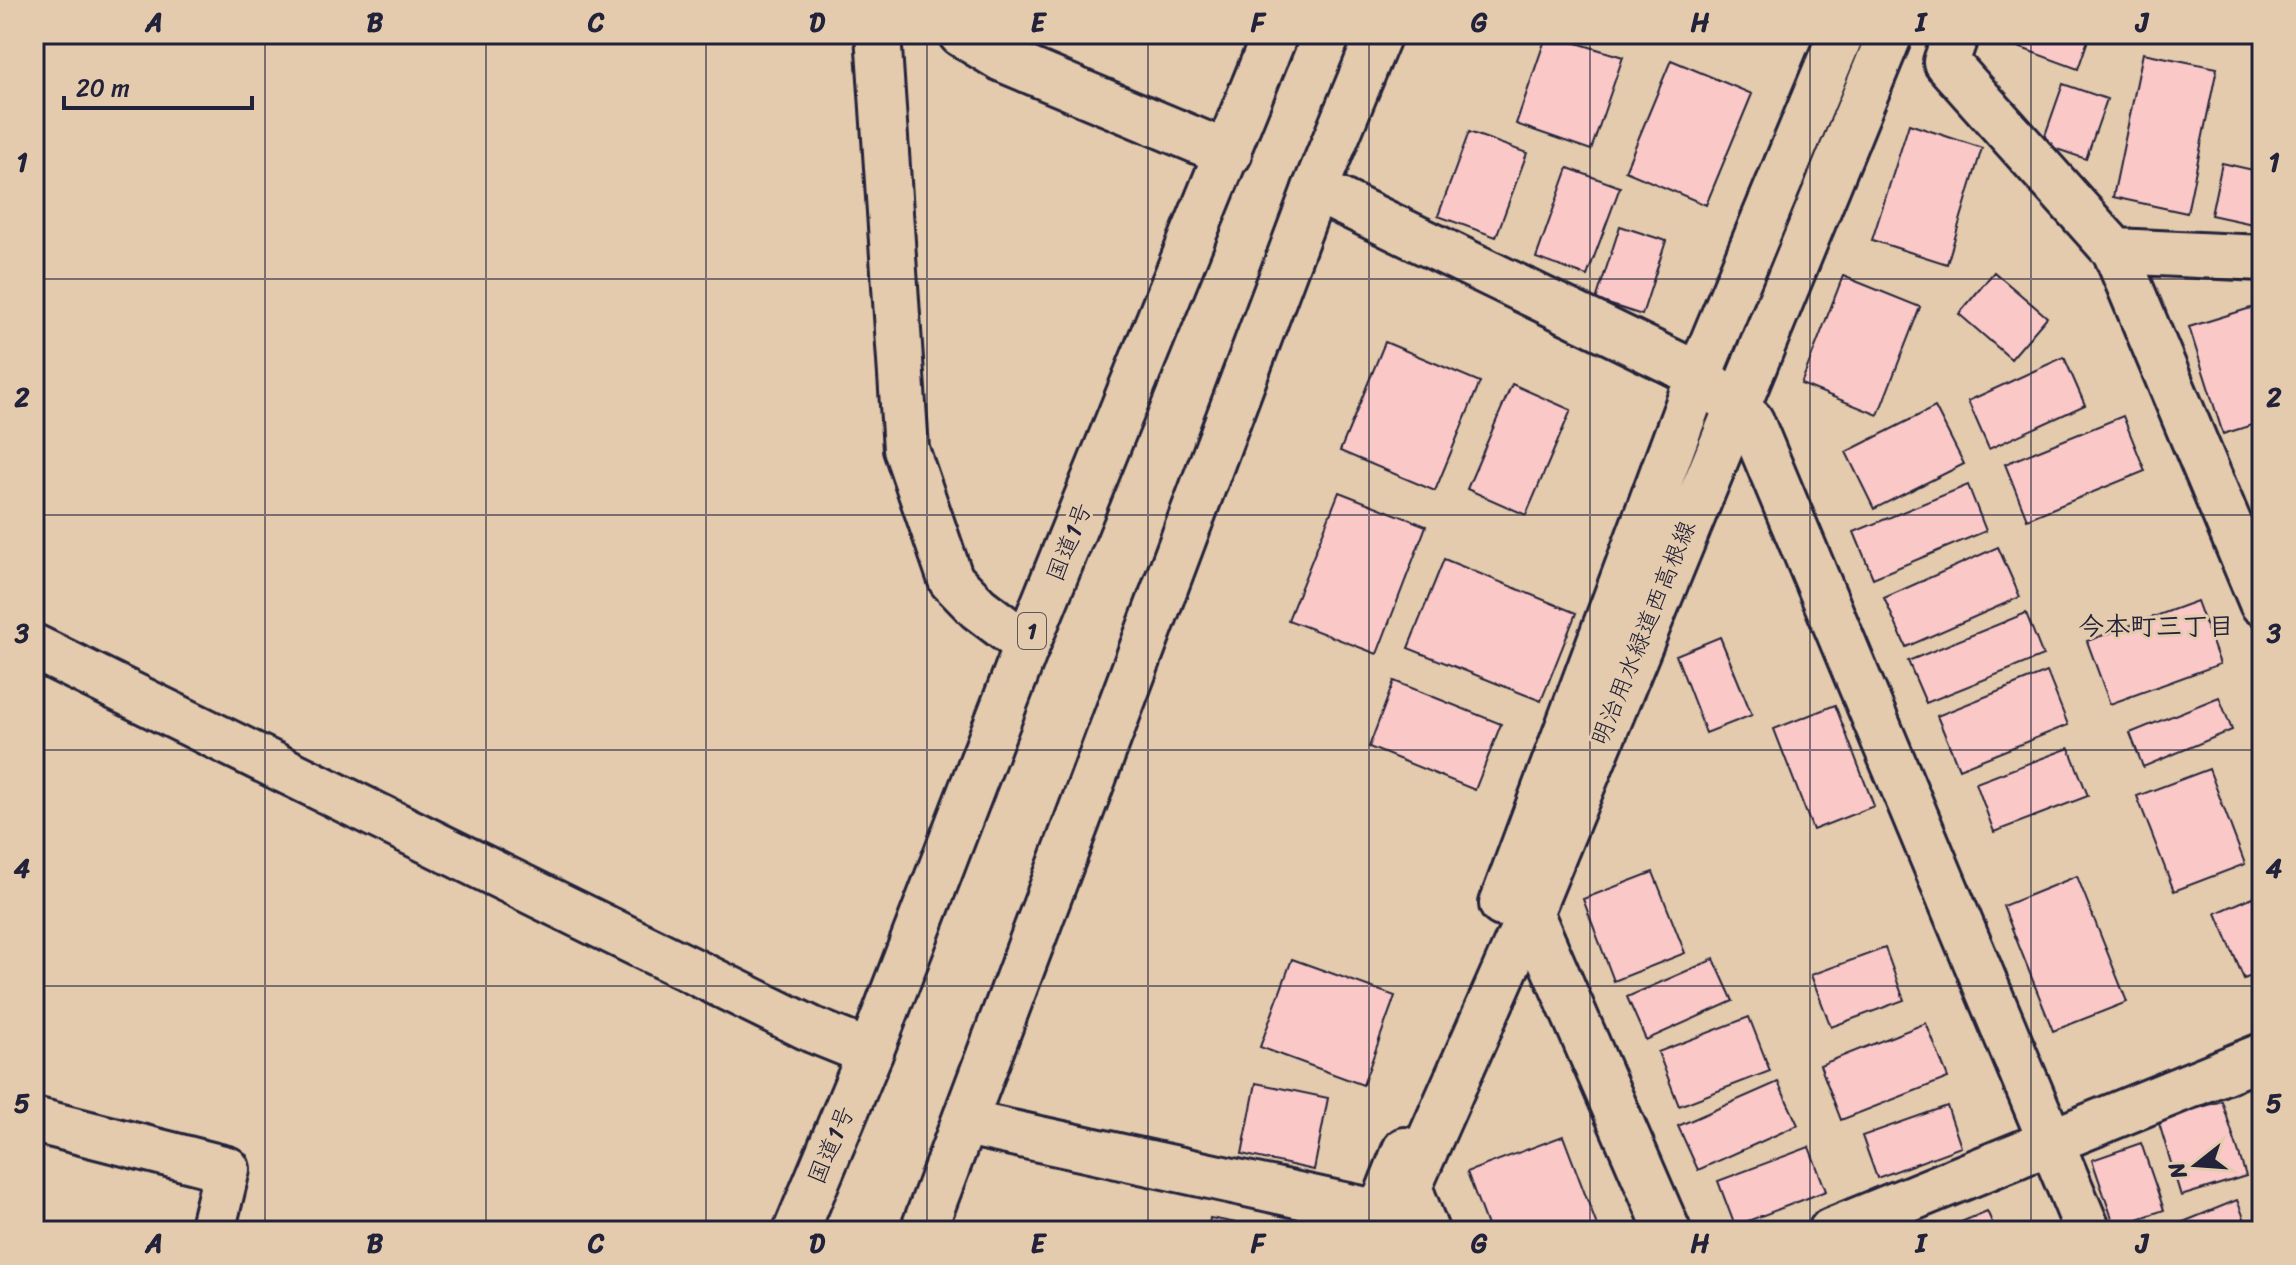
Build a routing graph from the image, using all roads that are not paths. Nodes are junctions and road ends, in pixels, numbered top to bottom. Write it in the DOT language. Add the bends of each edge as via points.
graph roads {
  1 [pos="878,34"];
  2 [pos="961,34"];
  3 [pos="1275,34"];
  4 [pos="1379,34"];
  5 [pos="1841,34"];
  6 [pos="1890,34"];
  7 [pos="1956,34"];
  8 [pos="1229,154"];
  9 [pos="1315,189"];
  10 [pos="2115,251"];
  11 [pos="2262,258"];
  12 [pos="1699,375"];
  13 [pos="1735,407"];
  14 [pos="2262,603"];
  15 [pos="1027,645"];
  16 [pos="34,647"];
  17 [pos="1522,893"];
  18 [pos="870,1053"];
  19 [pos="2262,1056"];
  20 [pos="34,1120"];
  21 [pos="966,1123"];
  22 [pos="2053,1140"];
  23 [pos="1384,1222"];
  24 [pos="212,1231"];
  25 [pos="796,1231"];
  26 [pos="923,1231"];
  27 [pos="1426,1231"];
  28 [pos="1668,1231"];
  29 [pos="1831,1231"];
  30 [pos="2088,1231"];
  1 -- 15 [label="main road" via="906,449 951,580"];
  2 -- 8 [label="main road" via="1002,59"];
  3 -- 8 [label="main road, 国道1号 / 1"];
  4 -- 9 [label="main road"];
  5 -- 12 [label="main road"];
  6 -- 13 [label="main road, 明治用水緑道西高根線"];
  7 -- 10 [label="main road" via="1946,62"];
  8 -- 15 [label="main road, 国道1号 / 1"];
  9 -- 12 [label="main road"];
  9 -- 21 [label="main road"];
  10 -- 11 [label="main road"];
  10 -- 14 [label="main road"];
  12 -- 13 [label="main road"];
  12 -- 17 [label="main road"];
  13 -- 17 [label="main road, 明治用水緑道西高根線"];
  13 -- 22 [label="main road" via="1751,421"];
  15 -- 18 [label="main road, 国道1号 / 1"];
  16 -- 18 [label="main road" via="798,1023"];
  17 -- 23 [label="main road"];
  17 -- 27 [label="main road, 明治用水緑道西高根線" via="1409,1187"];
  17 -- 28 [label="main road"];
  18 -- 25 [label="main road, 国道1号 / 1"];
  19 -- 22 [label="main road"];
  20 -- 24 [label="main road" via="227,1169"];
  21 -- 23 [label="main road"];
  21 -- 26 [label="main road"];
  22 -- 29 [label="main road"];
  22 -- 30 [label="main road"];
}
